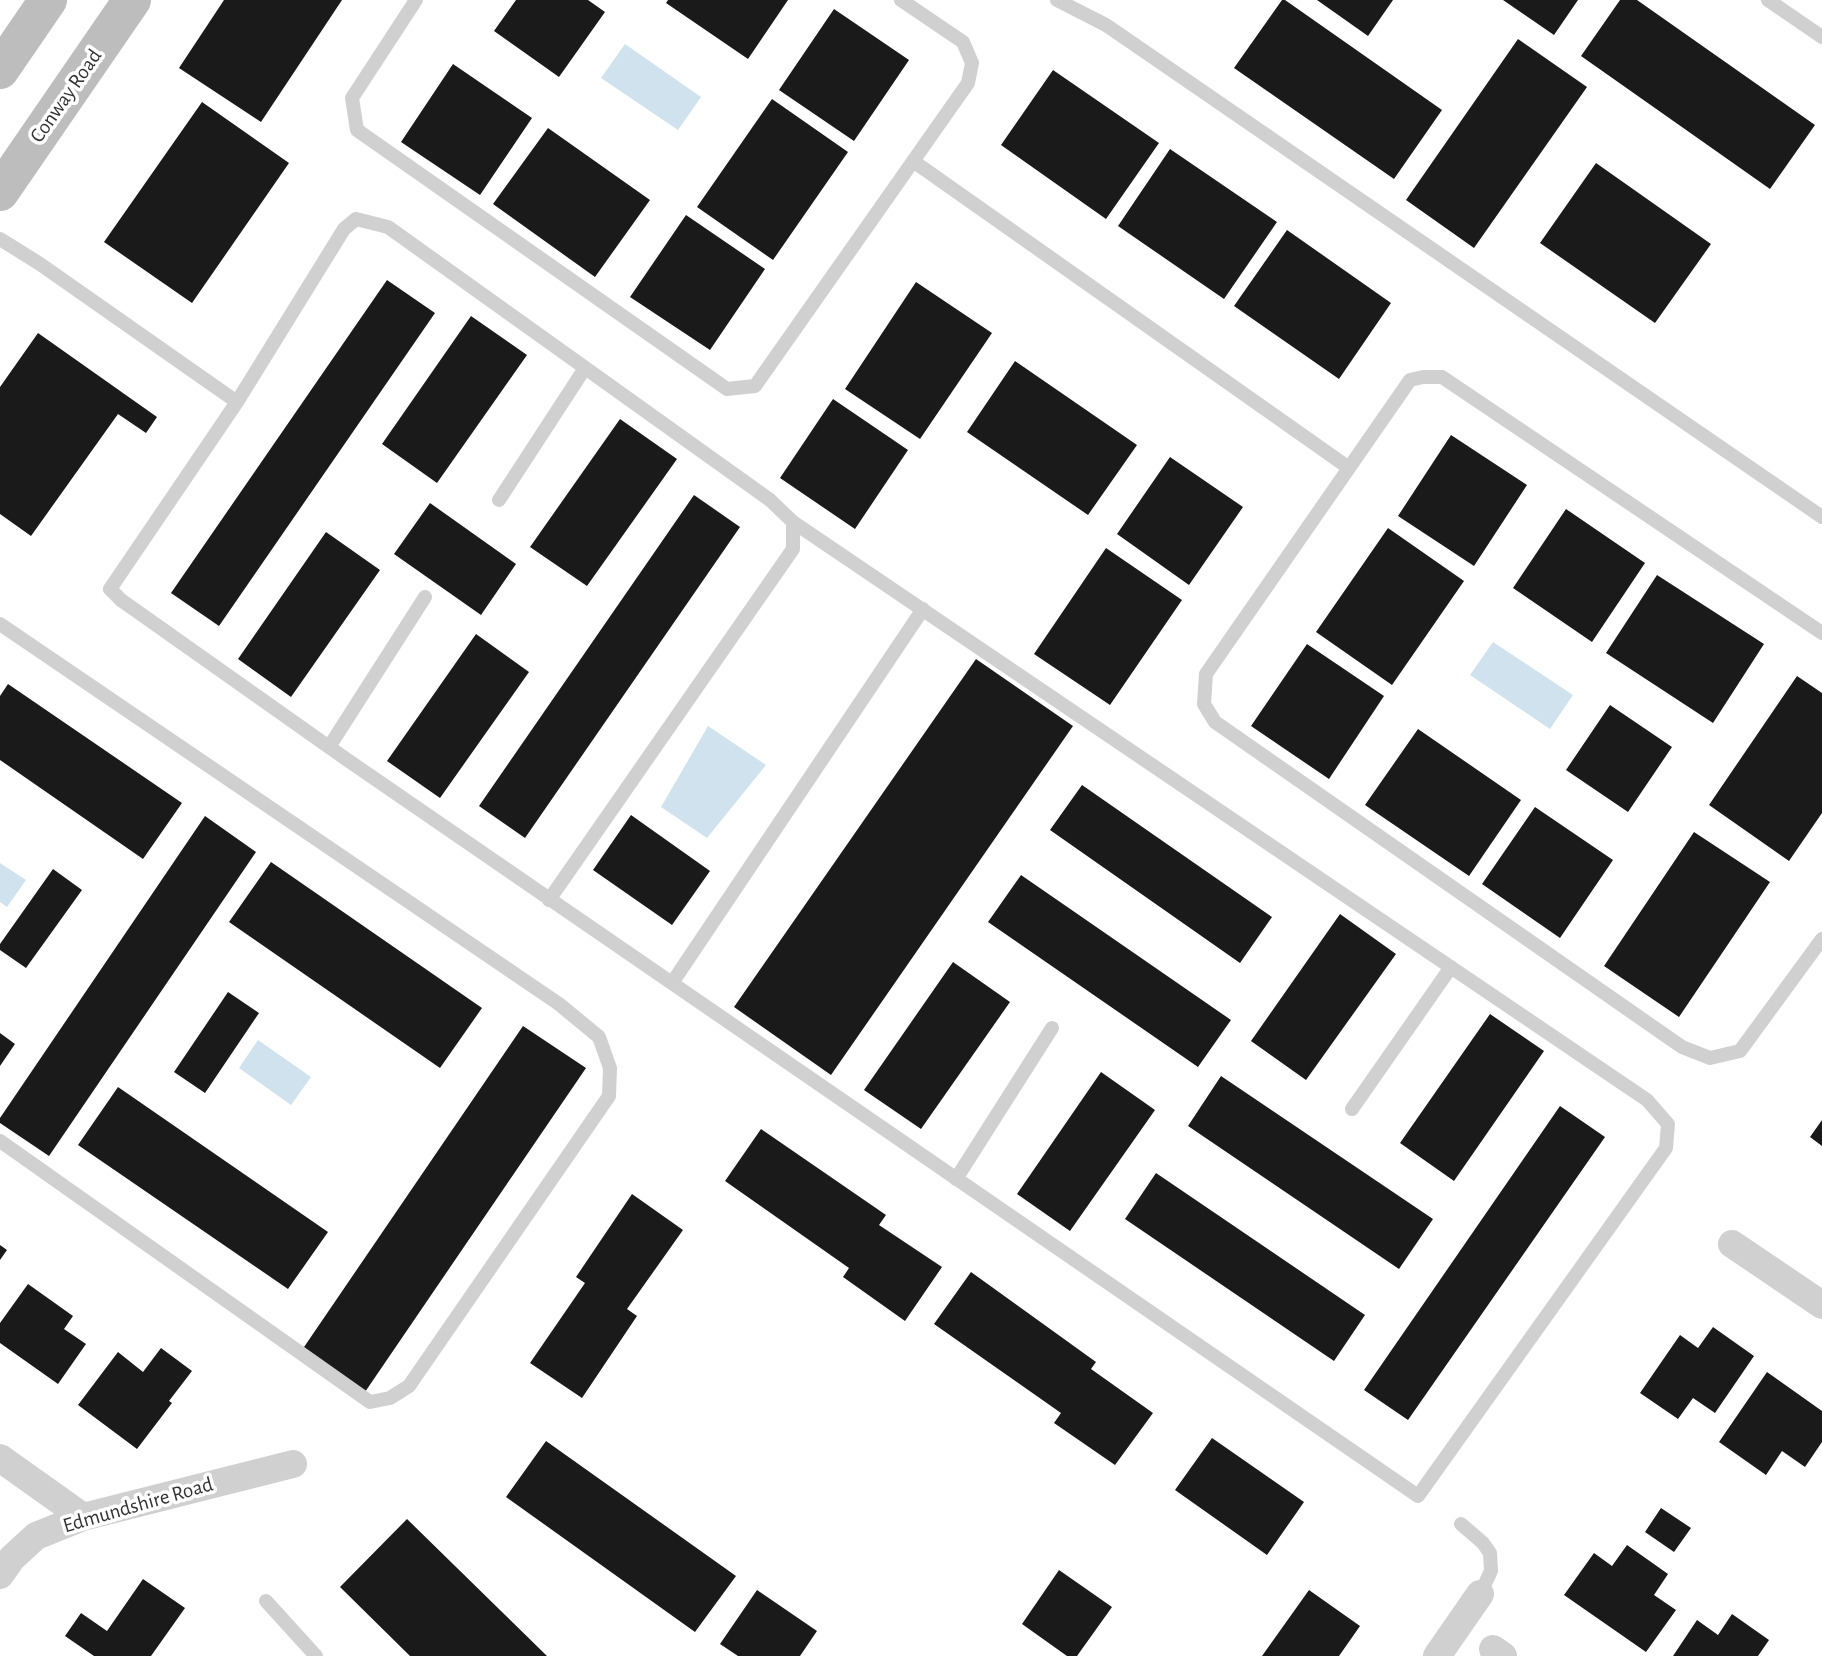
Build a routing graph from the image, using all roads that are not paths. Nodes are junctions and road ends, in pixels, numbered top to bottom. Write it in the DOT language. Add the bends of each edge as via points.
graph roads {
  1 [pos="48,0"];
  2 [pos="132,0"];
  3 [pos="416,0"];
  4 [pos="901,0"];
  5 [pos="1057,0"];
  6 [pos="1768,0"];
  7 [pos="1822,37"];
  8 [pos="0,70"];
  9 [pos="913,161"];
  10 [pos="0,192"];
  11 [pos="0,239"];
  12 [pos="585,368"];
  13 [pos="237,402"];
  14 [pos="1349,468"];
  15 [pos="499,500"];
  16 [pos="1822,517"];
  17 [pos="793,522"];
  18 [pos="425,597"];
  19 [pos="923,609"];
  20 [pos="0,624"];
  21 [pos="1822,633"];
  22 [pos="329,747"];
  23 [pos="550,900"];
  24 [pos="1822,939"];
  25 [pos="1451,967"];
  26 [pos="672,983"];
  27 [pos="1052,1027"];
  28 [pos="1352,1109"];
  29 [pos="0,1141"];
  30 [pos="956,1179"];
  31 [pos="1732,1244"];
  32 [pos="1822,1306"];
  33 [pos="0,1458"];
  34 [pos="293,1464"];
  35 [pos="83,1517"];
  36 [pos="1461,1524"];
  37 [pos="0,1576"];
  38 [pos="1479,1594"];
  39 [pos="266,1601"];
  40 [pos="316,1656"];
  41 [pos="1437,1656"];
  1 -- 8 [label="main road"];
  2 -- 10 [label="main road, Conway Road"];
  3 -- 9 [label="lane" via="352,98 357,130 727,389 755,386"];
  4 -- 9 [label="lane" via="963,42 972,63 968,83"];
  5 -- 16 [label="lane" via="1106,25"];
  6 -- 7 [label="lane"];
  9 -- 14 [label="lane"];
  11 -- 13 [label="lane"];
  12 -- 13 [label="lane" via="388,227 356,219 344,229"];
  12 -- 15 [label="lane"];
  12 -- 17 [label="lane" via="770,500"];
  13 -- 22 [label="lane" via="110,589"];
  14 -- 21 [label="lane" via="1410,380 1442,377"];
  14 -- 24 [label="lane" via="1206,674 1204,704 1215,722 1682,1047 1710,1058 1740,1051"];
  17 -- 19 [label="lane"];
  17 -- 23 [label="lane" via="793,549"];
  18 -- 22 [label="lane"];
  19 -- 25 [label="lane"];
  19 -- 26 [label="lane"];
  20 -- 29 [label="lane" via="559,1004 599,1037 610,1068 609,1096 409,1386 390,1398 370,1402"];
  22 -- 23 [label="lane"];
  23 -- 26 [label="lane"];
  25 -- 28 [label="lane"];
  25 -- 30 [label="lane" via="1647,1100 1668,1124 1666,1148 1418,1496"];
  26 -- 30 [label="lane"];
  27 -- 30 [label="lane"];
  31 -- 32 [label="street"];
  33 -- 35 [label="street"];
  34 -- 35 [label="street, Edmundshire Road"];
  35 -- 37 [label="street, Edmundshire Road" via="36,1536"];
  36 -- 38 [label="lane" via="1490,1553 1492,1571"];
  38 -- 41 [label="street"];
  39 -- 40 [label="lane"];
}
